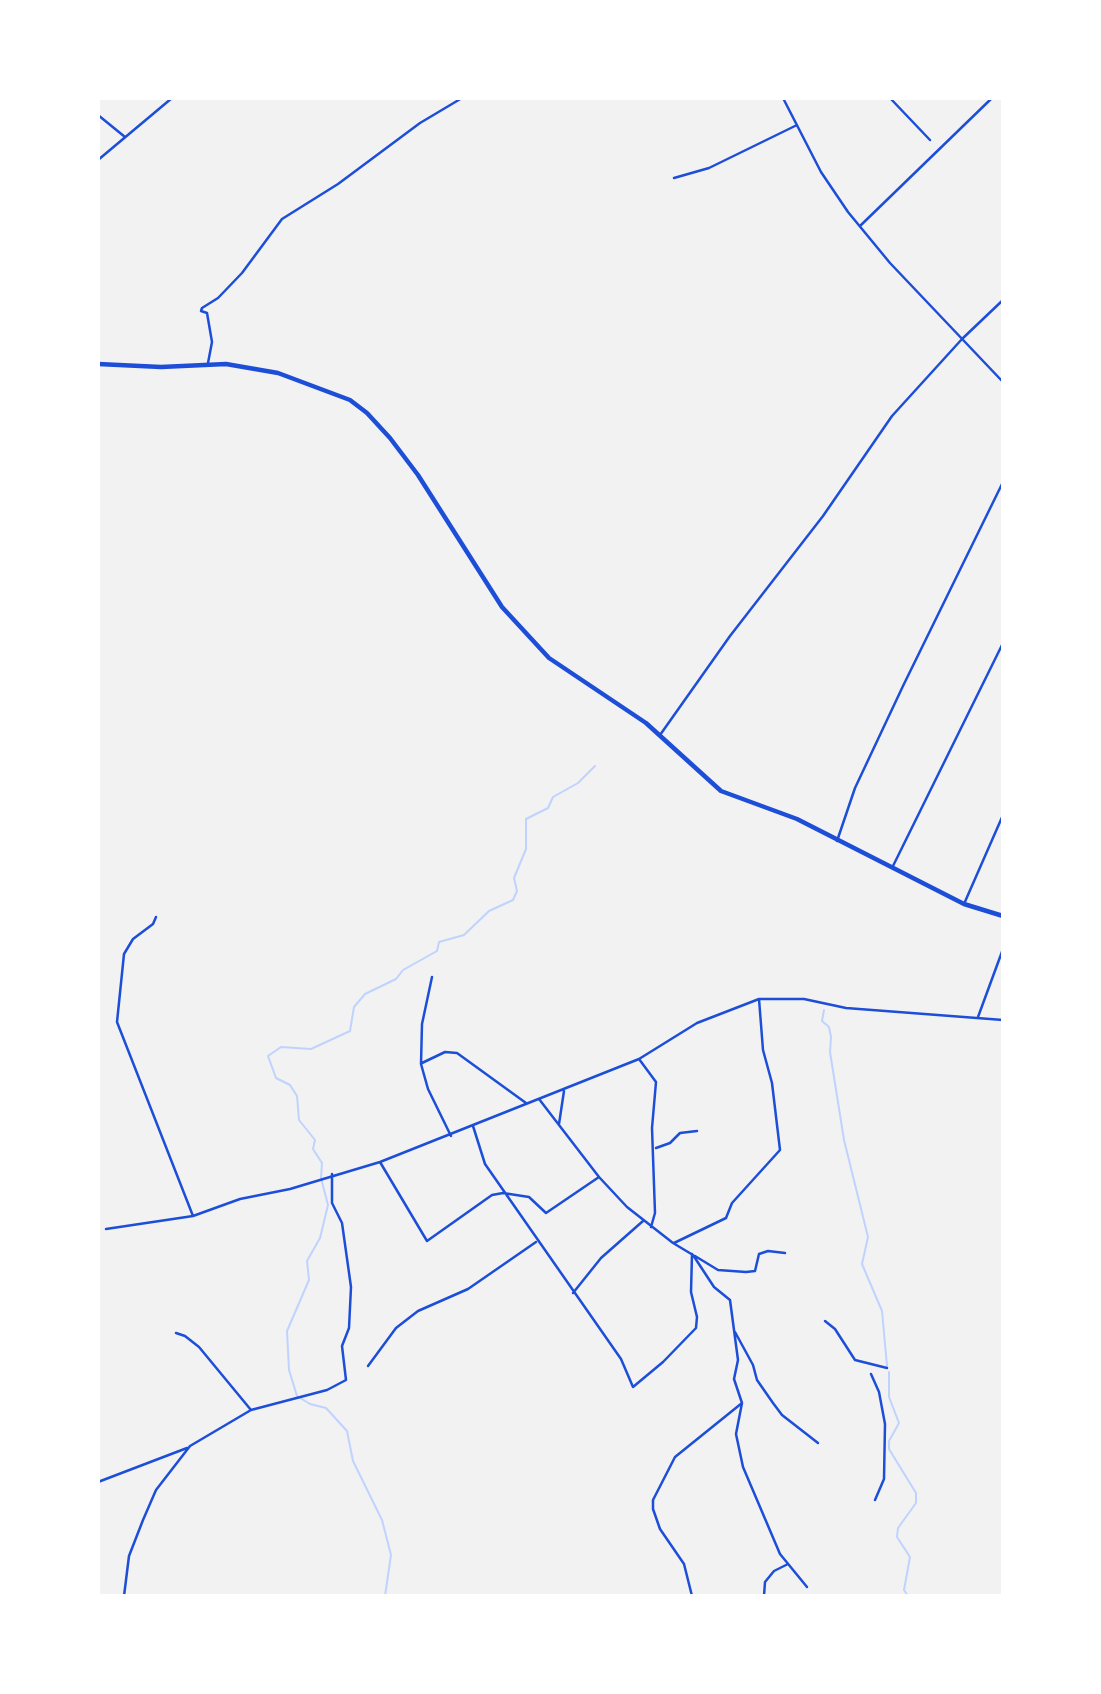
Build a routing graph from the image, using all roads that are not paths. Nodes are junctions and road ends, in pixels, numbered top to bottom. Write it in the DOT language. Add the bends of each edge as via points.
graph roads {
  1 [pos="172,98"];
  2 [pos="462,98"];
  3 [pos="783,98"];
  4 [pos="890,98"];
  5 [pos="992,98"];
  6 [pos="98,115"];
  7 [pos="797,125"];
  8 [pos="125,137"];
  9 [pos="930,140"];
  10 [pos="98,160"];
  11 [pos="674,178"];
  12 [pos="860,226"];
  13 [pos="1003,300"];
  14 [pos="962,339"];
  15 [pos="98,364"];
  16 [pos="208,364"];
  17 [pos="1003,382"];
  18 [pos="1003,482"];
  19 [pos="1003,642"];
  20 [pos="660,735"];
  21 [pos="1003,815"];
  22 [pos="836,841"];
  23 [pos="893,866"];
  24 [pos="964,904"];
  25 [pos="1003,916"];
  26 [pos="156,917"];
  27 [pos="1003,949"];
  28 [pos="432,976"];
  29 [pos="759,999"];
  30 [pos="978,1017"];
  31 [pos="1003,1020"];
  32 [pos="639,1059"];
  33 [pos="421,1064"];
  34 [pos="564,1091"];
  35 [pos="537,1098"];
  36 [pos="526,1103"];
  37 [pos="559,1124"];
  38 [pos="473,1126"];
  39 [pos="697,1131"];
  40 [pos="451,1136"];
  41 [pos="655,1149"];
  42 [pos="380,1162"];
  43 [pos="332,1174"];
  44 [pos="599,1178"];
  45 [pos="503,1193"];
  46 [pos="193,1216"];
  47 [pos="643,1221"];
  48 [pos="651,1227"];
  49 [pos="106,1229"];
  50 [pos="537,1242"];
  51 [pos="673,1243"];
  52 [pos="785,1253"];
  53 [pos="693,1254"];
  54 [pos="573,1293"];
  55 [pos="825,1321"];
  56 [pos="733,1329"];
  57 [pos="176,1334"];
  58 [pos="368,1366"];
  59 [pos="887,1368"];
  60 [pos="872,1374"];
  61 [pos="742,1403"];
  62 [pos="251,1410"];
  63 [pos="818,1443"];
  64 [pos="190,1446"];
  65 [pos="98,1482"];
  66 [pos="875,1500"];
  67 [pos="788,1564"];
  68 [pos="807,1587"];
  69 [pos="124,1596"];
  70 [pos="692,1596"];
  71 [pos="764,1596"];
  1 -- 8 [label="street"];
  2 -- 16 [label="street" via="282,219 243,273 202,308 212,342"];
  3 -- 7 [label="street"];
  4 -- 9 [label="street"];
  5 -- 12 [label="street"];
  6 -- 8 [label="street"];
  7 -- 11 [label="street" via="709,168"];
  7 -- 12 [label="street" via="821,172"];
  8 -- 10 [label="street"];
  12 -- 14 [label="street"];
  13 -- 14 [label="street"];
  14 -- 17 [label="street"];
  14 -- 20 [label="street" via="892,416"];
  15 -- 16 [label="main road"];
  16 -- 20 [label="main road" via="278,373 358,405 418,475 520,629 569,673"];
  18 -- 22 [label="street" via="855,788"];
  19 -- 23 [label="street"];
  20 -- 22 [label="main road" via="721,791 797,819"];
  21 -- 24 [label="street"];
  22 -- 23 [label="main road"];
  23 -- 24 [label="main road"];
  24 -- 25 [label="main road"];
  26 -- 46 [label="street" via="124,954 117,1022"];
  27 -- 30 [label="street"];
  28 -- 33 [label="street" via="422,1024"];
  29 -- 30 [label="street" via="804,999 846,1008"];
  29 -- 32 [label="street" via="697,1023"];
  29 -- 51 [label="street" via="780,1150 732,1203 726,1218"];
  30 -- 31 [label="street"];
  32 -- 34 [label="street"];
  32 -- 41 [label="street" via="656,1082"];
  33 -- 36 [label="street" via="445,1052 457,1053"];
  33 -- 40 [label="street"];
  34 -- 35 [label="street"];
  34 -- 37 [label="street"];
  35 -- 36 [label="street"];
  35 -- 37 [label="street"];
  36 -- 38 [label="street"];
  37 -- 44 [label="street"];
  38 -- 40 [label="street"];
  38 -- 45 [label="street" via="485,1164"];
  39 -- 41 [label="street" via="680,1133"];
  40 -- 42 [label="street"];
  41 -- 48 [label="street"];
  42 -- 43 [label="street"];
  42 -- 45 [label="street" via="427,1241 484,1200"];
  43 -- 46 [label="street"];
  43 -- 62 [label="street" via="332,1203 342,1223 351,1287 349,1328 342,1346 346,1380 327,1390"];
  44 -- 45 [label="street" via="546,1213 529,1197"];
  44 -- 47 [label="street"];
  45 -- 50 [label="street"];
  46 -- 49 [label="street"];
  47 -- 48 [label="street"];
  47 -- 54 [label="street" via="601,1258"];
  48 -- 51 [label="street"];
  50 -- 54 [label="street"];
  50 -- 58 [label="street" via="468,1289 418,1311 396,1328"];
  51 -- 53 [label="street"];
  52 -- 53 [label="street" via="759,1254 755,1271 746,1272 718,1270"];
  53 -- 54 [label="street" via="691,1292 696,1328 633,1387 621,1359"];
  53 -- 56 [label="street" via="714,1287 730,1300"];
  55 -- 59 [label="street" via="855,1360"];
  56 -- 61 [label="street" via="738,1360 734,1379"];
  56 -- 63 [label="street" via="773,1403"];
  57 -- 62 [label="street" via="199,1347"];
  60 -- 66 [label="street" via="885,1424 886,1464"];
  61 -- 67 [label="street" via="736,1434 743,1467 758,1508"];
  61 -- 70 [label="street" via="675,1457 653,1500 660,1529 684,1564"];
  62 -- 64 [label="street"];
  64 -- 65 [label="street"];
  64 -- 69 [label="street" via="156,1490 129,1556"];
  67 -- 68 [label="street"];
  67 -- 71 [label="street" via="765,1582"];
}
